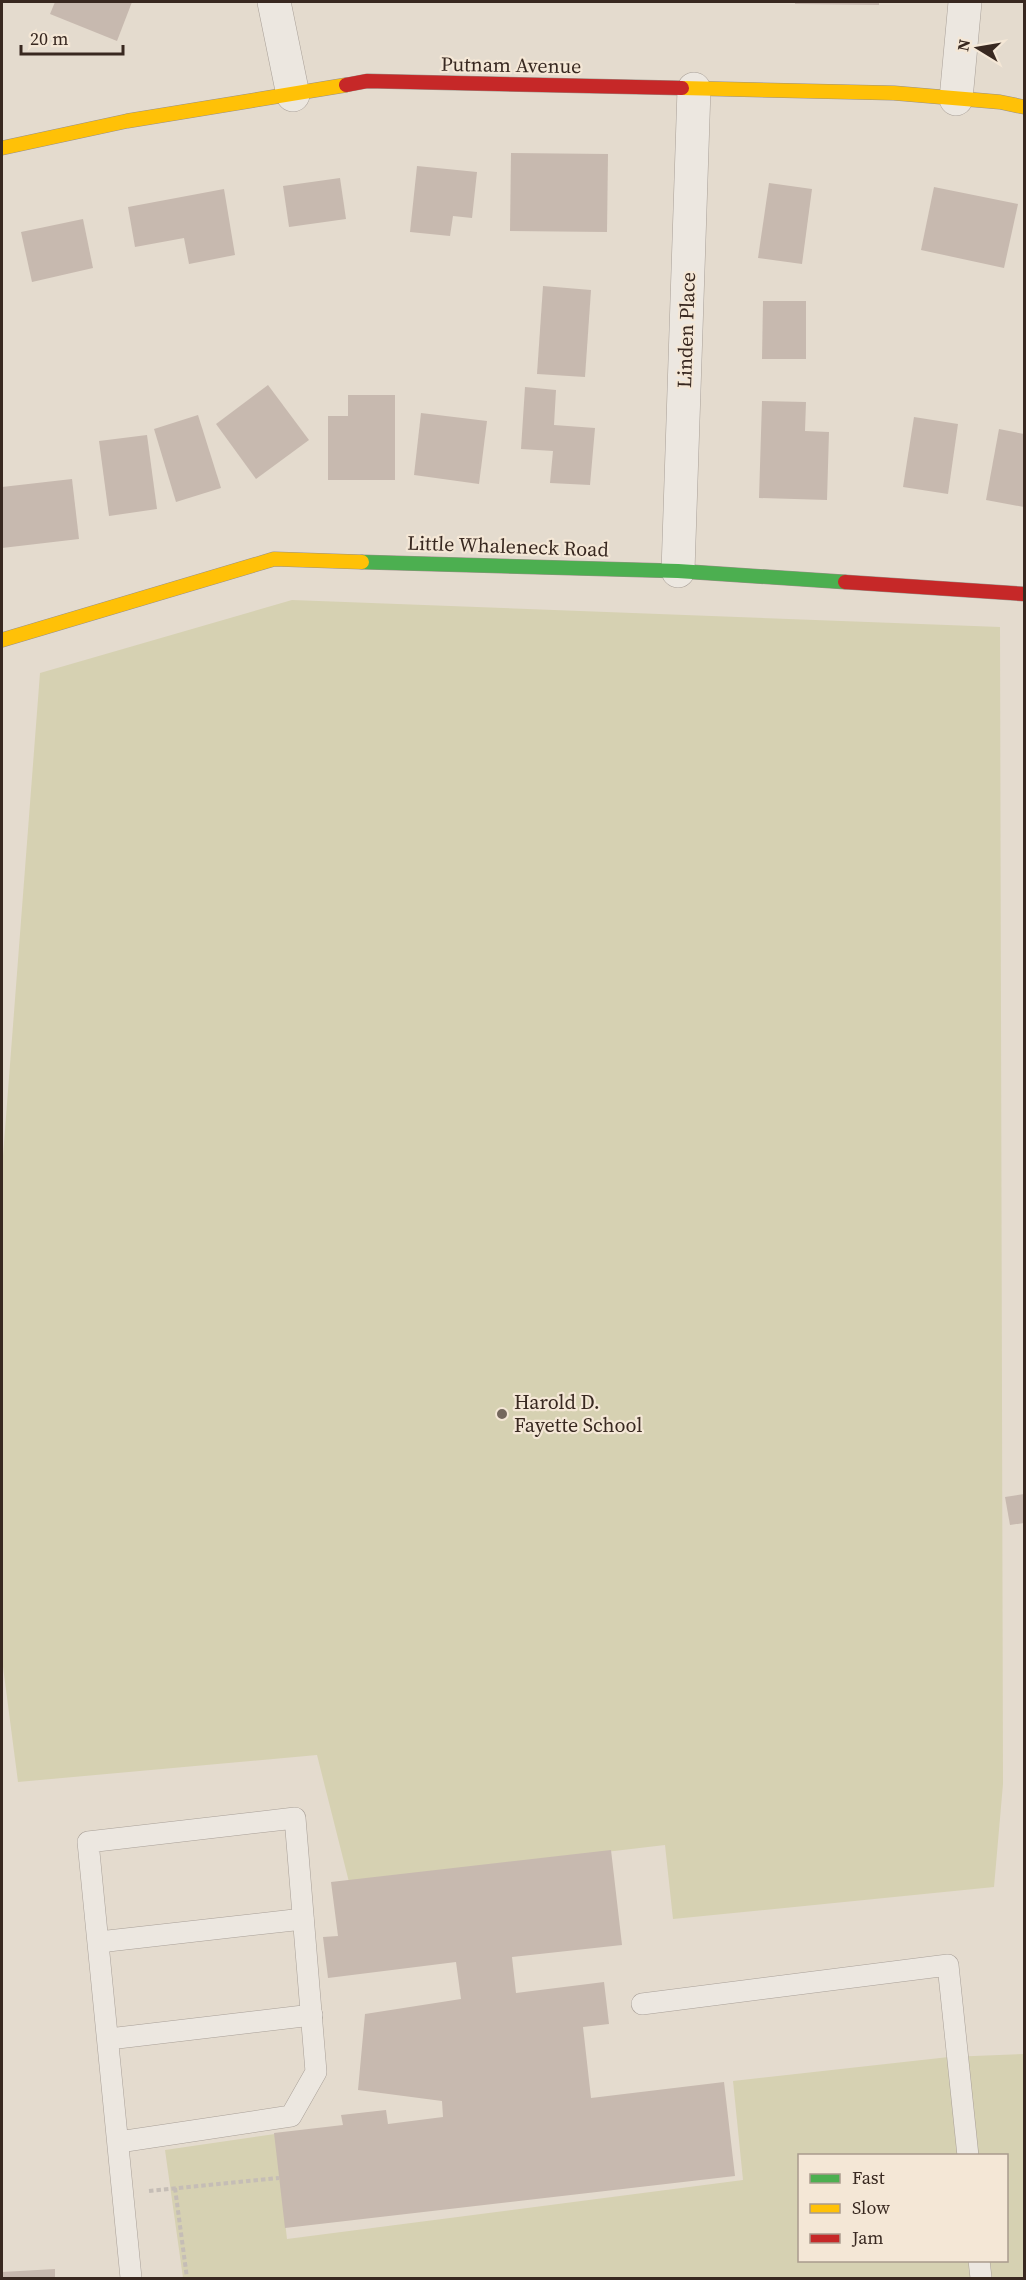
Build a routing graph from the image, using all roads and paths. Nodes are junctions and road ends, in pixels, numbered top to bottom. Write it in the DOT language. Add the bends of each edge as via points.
graph roads {
  1 [pos="274,2"];
  2 [pos="965,2"];
  3 [pos="694,89"];
  4 [pos="292,95"];
  5 [pos="956,99"];
  6 [pos="1024,107"];
  7 [pos="2,147"];
  8 [pos="678,571"];
  9 [pos="1024,594"];
  10 [pos="2,640"];
  11 [pos="303,1919"];
  12 [pos="99,1942"];
  13 [pos="642,2004"];
  14 [pos="312,2015"];
  15 [pos="109,2039"];
  16 [pos="119,2142"];
  17 [pos="968,2154"];
  18 [pos="279,2178"];
  19 [pos="175,2188"];
  20 [pos="142,2191"];
  21 [pos="979,2262"];
  22 [pos="131,2278"];
  23 [pos="187,2278"];
  24 [pos="981,2278"];
  1 -- 4 [label="street"];
  2 -- 5 [label="street"];
  3 -- 4 [label="street, Putnam Avenue" via="367,81"];
  3 -- 5 [label="street, Putnam Avenue" via="894,93"];
  3 -- 8 [label="street, Linden Place"];
  4 -- 7 [label="street, Putnam Avenue" via="127,121"];
  5 -- 6 [label="street, Putnam Avenue"];
  8 -- 9 [label="street, Little Whaleneck Road"];
  8 -- 10 [label="street, Little Whaleneck Road" via="274,559"];
  11 -- 12 [label="lane"];
  11 -- 12 [label="lane" via="295,1818 283,1819 88,1842"];
  11 -- 14 [label="lane"];
  12 -- 15 [label="lane"];
  13 -- 17 [label="lane" via="948,1965"];
  14 -- 15 [label="lane"];
  14 -- 16 [label="lane" via="316,2072 291,2116"];
  15 -- 16 [label="lane"];
  16 -- 22 [label="lane"];
  18 -- 19 [label="path"];
  19 -- 20 [label="path"];
  19 -- 23 [label="path"];
  21 -- 24 [label="lane"];
}
